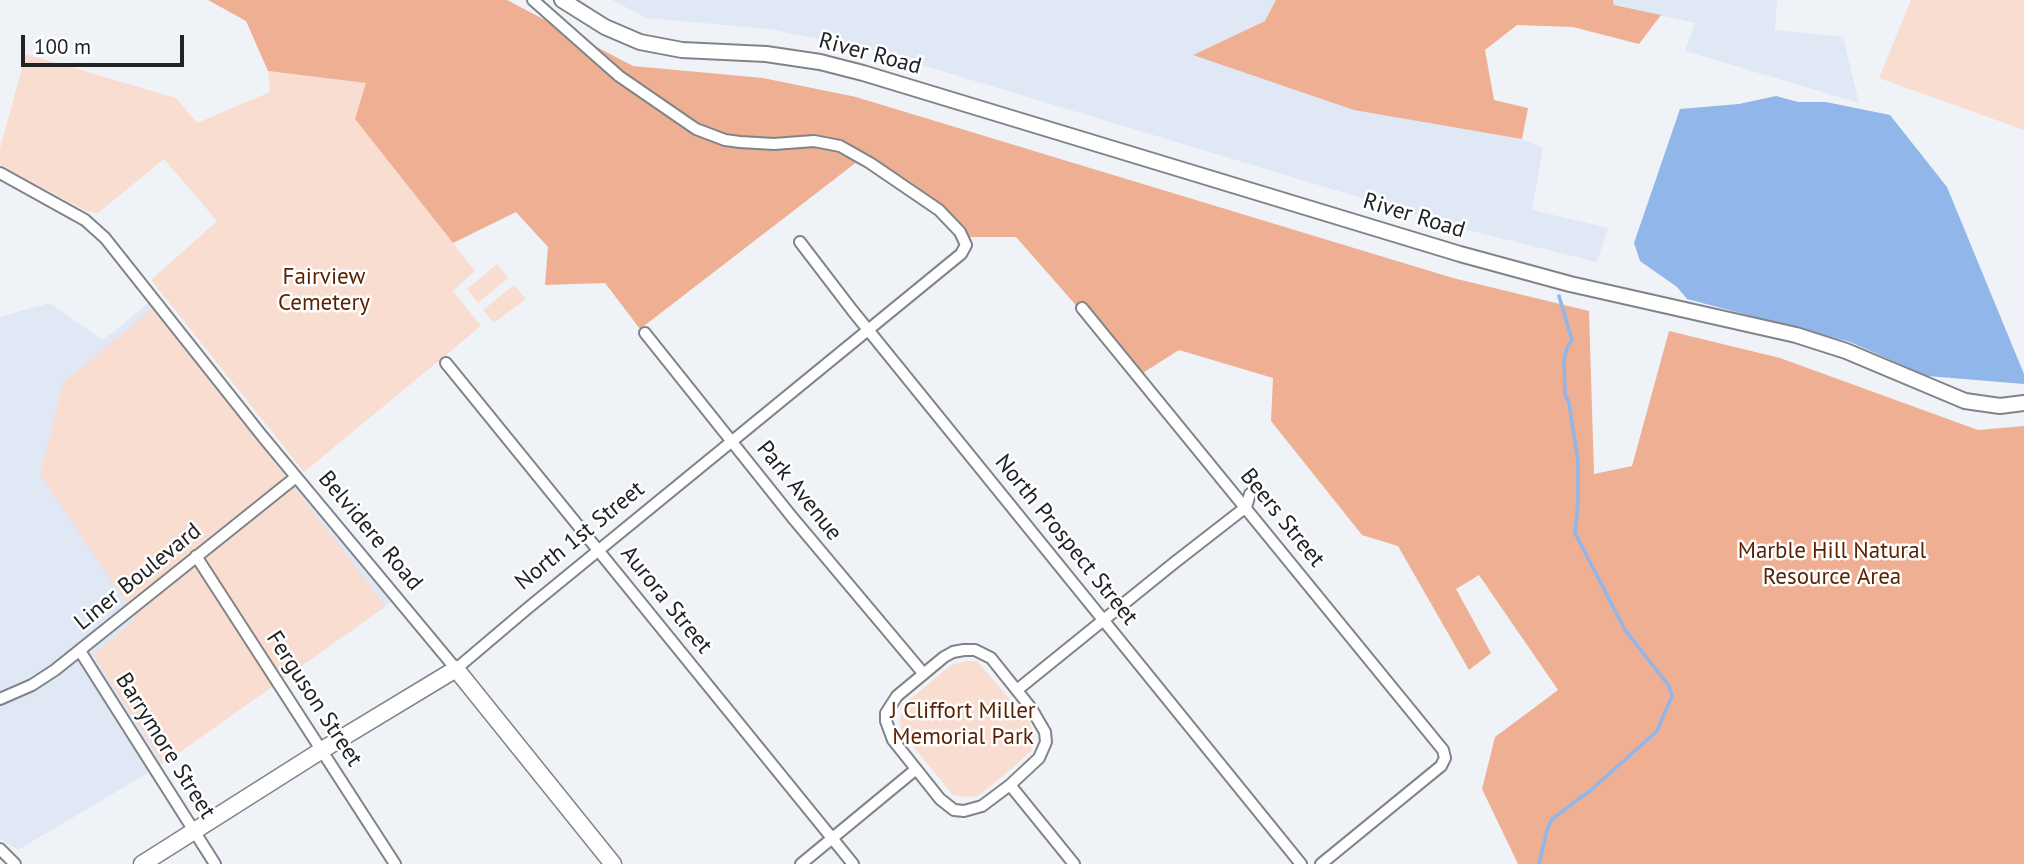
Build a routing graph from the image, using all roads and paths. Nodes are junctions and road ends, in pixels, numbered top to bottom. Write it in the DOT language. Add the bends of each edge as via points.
graph roads {
  1 [pos="533,0"];
  2 [pos="562,0"];
  3 [pos="0,173"];
  4 [pos="800,242"];
  5 [pos="1082,308"];
  6 [pos="868,330"];
  7 [pos="645,333"];
  8 [pos="446,363"];
  9 [pos="2024,403"];
  10 [pos="732,442"];
  11 [pos="296,477"];
  12 [pos="1250,494"];
  13 [pos="1246,507"];
  14 [pos="599,550"];
  15 [pos="196,556"];
  16 [pos="1104,620"];
  17 [pos="80,651"];
  18 [pos="456,669"];
  19 [pos="923,673"];
  20 [pos="1017,690"];
  21 [pos="0,699"];
  22 [pos="321,750"];
  23 [pos="915,770"];
  24 [pos="1010,785"];
  25 [pos="194,831"];
  26 [pos="832,838"];
  27 [pos="0,849"];
  28 [pos="15,864"];
  29 [pos="142,864"];
  30 [pos="215,864"];
  31 [pos="395,864"];
  32 [pos="613,864"];
  33 [pos="801,864"];
  34 [pos="853,864"];
  35 [pos="1074,864"];
  36 [pos="1301,864"];
  37 [pos="1321,864"];
  1 -- 6 [label="street, North 1st Street" via="619,76 696,129 740,142 814,141 840,146 954,224 965,240 961,254"];
  2 -- 9 [label="street, River Road" via="640,42 682,50 790,57 863,73 1460,254 1796,335 1965,401 2000,406"];
  3 -- 11 [label="street, Belvidere Road" via="93,226"];
  4 -- 6 [label="street, North Prospect Street"];
  5 -- 13 [label="street, Beers Street"];
  6 -- 10 [label="street, North 1st Street"];
  6 -- 16 [label="street, North Prospect Street"];
  7 -- 10 [label="street, Park Avenue"];
  8 -- 14 [label="street, Aurora Street"];
  10 -- 14 [label="street, North 1st Street"];
  10 -- 19 [label="street, Park Avenue"];
  11 -- 15 [label="street, Liner Boulevard"];
  11 -- 18 [label="street, Belvidere Road"];
  12 -- 13 [label="street"];
  13 -- 16 [label="street"];
  13 -- 37 [label="street, Beers Street" via="1440,744 1445,758"];
  14 -- 18 [label="street, North 1st Street"];
  14 -- 26 [label="street, Aurora Street"];
  15 -- 17 [label="street, Liner Boulevard"];
  15 -- 22 [label="street, Ferguson Street"];
  16 -- 20 [label="street"];
  16 -- 36 [label="street, North Prospect Street"];
  17 -- 21 [label="street, Liner Boulevard" via="32,685"];
  17 -- 25 [label="street, Barrymore Street"];
  18 -- 22 [label="main road, North 1st Street"];
  18 -- 32 [label="main road, Belvidere Road"];
  19 -- 20 [label="street" via="953,652 975,650 991,658"];
  19 -- 23 [label="street" via="886,713 893,740"];
  20 -- 24 [label="street" via="1042,725 1046,741 1039,758"];
  22 -- 25 [label="main road, North 1st Street"];
  22 -- 31 [label="street, Ferguson Street"];
  23 -- 24 [label="street" via="940,799 959,811 982,806"];
  23 -- 26 [label="street"];
  24 -- 35 [label="street"];
  25 -- 29 [label="main road, North 1st Street"];
  25 -- 30 [label="street, Barrymore Street"];
  26 -- 33 [label="street"];
  26 -- 34 [label="street, Aurora Street"];
  27 -- 28 [label="street"];
}
